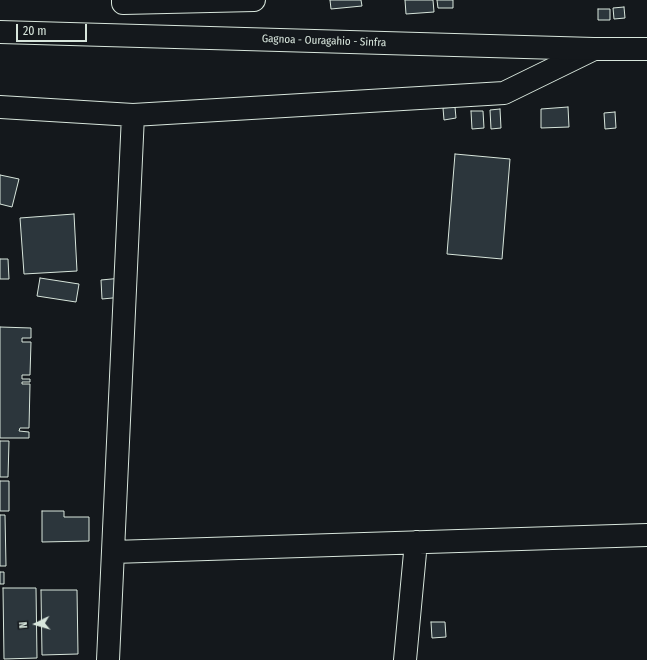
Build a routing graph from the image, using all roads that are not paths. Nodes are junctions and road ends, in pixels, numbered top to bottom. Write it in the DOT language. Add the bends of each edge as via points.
graph roads {
  1 [pos="123,0"];
  2 [pos="254,0"];
  3 [pos="0,32"];
  4 [pos="647,49"];
  5 [pos="594,50"];
  6 [pos="0,107"];
  7 [pos="133,115"];
  8 [pos="647,535"];
  9 [pos="416,542"];
  10 [pos="113,552"];
  11 [pos="108,660"];
  12 [pos="404,660"];
  1 -- 2 [label="street" via="123,3"];
  3 -- 5 [label="street, Gagnoa - Ouragahio - Sinfra"];
  4 -- 5 [label="street, Gagnoa - Ouragahio - Sinfra"];
  5 -- 7 [label="street" via="504,93"];
  6 -- 7 [label="street"];
  7 -- 10 [label="street"];
  8 -- 9 [label="street"];
  9 -- 10 [label="street"];
  9 -- 12 [label="street"];
  10 -- 11 [label="street"];
}
